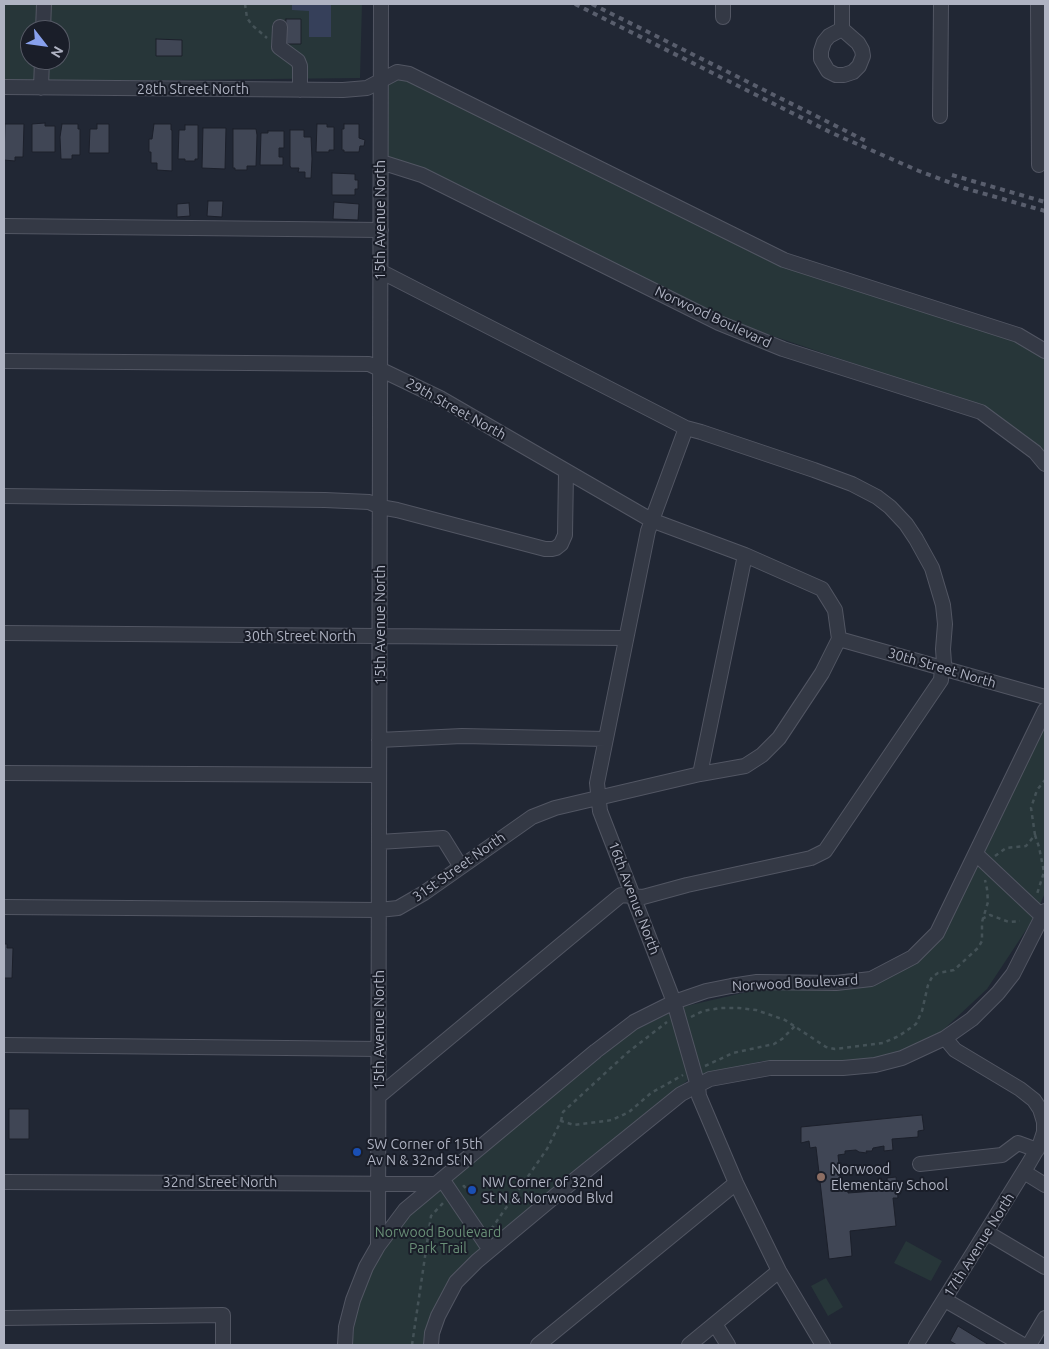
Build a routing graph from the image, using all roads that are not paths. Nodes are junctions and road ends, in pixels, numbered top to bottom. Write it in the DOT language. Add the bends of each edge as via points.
graph roads {
  1 [pos="44,4"];
  2 [pos="381,4"];
  3 [pos="842,4"];
  4 [pos="941,4"];
  5 [pos="1038,4"];
  6 [pos="43,20"];
  7 [pos="280,27"];
  8 [pos="842,29"];
  9 [pos="42,70"];
  10 [pos="381,81"];
  11 [pos="1041,83"];
  12 [pos="4,87"];
  13 [pos="41,88"];
  14 [pos="300,90"];
  15 [pos="940,116"];
  16 [pos="381,162"];
  17 [pos="1038,165"];
  18 [pos="4,226"];
  19 [pos="380,230"];
  20 [pos="380,271"];
  21 [pos="1045,352"];
  22 [pos="4,361"];
  23 [pos="380,369"];
  24 [pos="686,428"];
  25 [pos="1045,464"];
  26 [pos="566,472"];
  27 [pos="4,496"];
  28 [pos="380,507"];
  29 [pos="652,520"];
  30 [pos="745,555"];
  31 [pos="4,634"];
  32 [pos="380,636"];
  33 [pos="626,638"];
  34 [pos="839,639"];
  35 [pos="942,667"];
  36 [pos="1045,697"];
  37 [pos="1045,710"];
  38 [pos="606,739"];
  39 [pos="379,740"];
  40 [pos="4,773"];
  41 [pos="700,774"];
  42 [pos="379,775"];
  43 [pos="598,798"];
  44 [pos="379,842"];
  45 [pos="976,854"];
  46 [pos="461,868"];
  47 [pos="633,896"];
  48 [pos="4,908"];
  49 [pos="379,910"];
  50 [pos="1044,915"];
  51 [pos="674,1002"];
  52 [pos="945,1038"];
  53 [pos="4,1045"];
  54 [pos="379,1049"];
  55 [pos="698,1086"];
  56 [pos="379,1096"];
  57 [pos="1045,1121"];
  58 [pos="1039,1147"];
  59 [pos="920,1164"];
  60 [pos="1024,1172"];
  61 [pos="4,1182"];
  62 [pos="439,1182"];
  63 [pos="378,1183"];
  64 [pos="736,1183"];
  65 [pos="1045,1184"];
  66 [pos="986,1232"];
  67 [pos="378,1246"];
  68 [pos="490,1250"];
  69 [pos="1045,1267"];
  70 [pos="779,1271"];
  71 [pos="944,1300"];
  72 [pos="4,1318"];
  73 [pos="1045,1318"];
  74 [pos="715,1324"];
  75 [pos="223,1345"];
  76 [pos="345,1345"];
  77 [pos="431,1345"];
  78 [pos="538,1345"];
  79 [pos="690,1345"];
  80 [pos="728,1345"];
  81 [pos="823,1345"];
  82 [pos="916,1345"];
  83 [pos="1023,1345"];
  84 [pos="1029,1345"];
  1 -- 6 [label="street"];
  2 -- 10 [label="street, 15th Avenue North"];
  3 -- 8 [label="street"];
  4 -- 15 [label="street"];
  5 -- 11 [label="street"];
  7 -- 14 [label="street" via="279,47 300,66"];
  9 -- 13 [label="street"];
  10 -- 14 [label="street, 28th Street North" via="367,88"];
  10 -- 16 [label="street, 15th Avenue North"];
  10 -- 21 [label="street" via="397,72 409,74 784,260 1018,335"];
  11 -- 17 [label="street"];
  12 -- 13 [label="street, 28th Street North"];
  13 -- 14 [label="street, 28th Street North"];
  16 -- 19 [label="street, 15th Avenue North"];
  16 -- 25 [label="street, Norwood Boulevard" via="422,175 719,323 783,349 982,412 1036,452"];
  18 -- 19 [label="street"];
  19 -- 20 [label="street, 15th Avenue North"];
  20 -- 23 [label="street, 15th Avenue North"];
  20 -- 24 [label="street"];
  22 -- 23 [label="street, 29th Street North" via="369,364"];
  23 -- 26 [label="street, 29th Street North" via="440,398"];
  23 -- 28 [label="street, 15th Avenue North"];
  24 -- 29 [label="street, 16th Avenue North"];
  24 -- 35 [label="street" via="852,484 890,507 916,539 937,582 945,624"];
  26 -- 28 [label="street" via="565,535 561,544 552,549"];
  26 -- 29 [label="street, 29th Street North"];
  27 -- 28 [label="street" via="325,500 369,502"];
  28 -- 32 [label="street, 15th Avenue North"];
  29 -- 30 [label="street, 29th Street North"];
  29 -- 33 [label="street, 16th Avenue North"];
  30 -- 34 [label="street, 29th Street North" via="822,589 835,610"];
  30 -- 41 [label="street"];
  31 -- 32 [label="street, 30th Street North"];
  32 -- 33 [label="street, 30th Street North"];
  32 -- 39 [label="street, 15th Avenue North"];
  33 -- 38 [label="street, 16th Avenue North"];
  34 -- 35 [label="street, 30th Street North"];
  34 -- 41 [label="street, 31st Street North" via="822,673 778,738 762,755 745,766"];
  35 -- 36 [label="street, 30th Street North"];
  35 -- 47 [label="street" via="941,680 825,851 811,858 643,897"];
  37 -- 45 [label="street, Norwood Boulevard"];
  38 -- 39 [label="street" via="462,736"];
  38 -- 43 [label="street, 16th Avenue North" via="597,783"];
  39 -- 42 [label="street, 15th Avenue North"];
  40 -- 42 [label="street"];
  41 -- 43 [label="street, 31st Street North"];
  42 -- 44 [label="street, 15th Avenue North"];
  43 -- 46 [label="street, 31st Street North" via="532,817"];
  43 -- 47 [label="street, 16th Avenue North"];
  44 -- 46 [label="street" via="443,838"];
  44 -- 49 [label="street, 15th Avenue North"];
  45 -- 50 [label="street"];
  45 -- 51 [label="street, Norwood Boulevard" via="937,933 913,957 871,978 836,983 757,982"];
  46 -- 49 [label="street, 31st Street North" via="398,908"];
  47 -- 51 [label="street, 16th Avenue North"];
  47 -- 56 [label="street" via="621,895"];
  48 -- 49 [label="street, 31st Street North"];
  49 -- 54 [label="street, 15th Avenue North"];
  50 -- 52 [label="street" via="1013,974 998,994 972,1019"];
  51 -- 55 [label="street, 16th Avenue North" via="685,1017 698,1066"];
  51 -- 62 [label="street, Norwood Boulevard" via="634,1022 596,1051"];
  52 -- 55 [label="street" via="902,1058 875,1064 843,1068 770,1068 710,1079"];
  52 -- 57 [label="street" via="955,1050 1034,1100"];
  53 -- 54 [label="street"];
  54 -- 56 [label="street, 15th Avenue North"];
  55 -- 64 [label="street, 16th Avenue North"];
  55 -- 68 [label="street" via="681,1094"];
  56 -- 63 [label="street, 15th Avenue North"];
  57 -- 58 [label="street"];
  58 -- 59 [label="street" via="1018,1143 1002,1155"];
  58 -- 60 [label="street, 17th Avenue North"];
  60 -- 65 [label="street"];
  60 -- 66 [label="street, 17th Avenue North"];
  61 -- 63 [label="street, 32nd Street North"];
  62 -- 63 [label="street, 32nd Street North"];
  62 -- 67 [label="street, Norwood Boulevard" via="405,1210"];
  62 -- 68 [label="street" via="453,1196"];
  63 -- 67 [label="street, 15th Avenue North"];
  64 -- 70 [label="street, 16th Avenue North"];
  64 -- 78 [label="street"];
  66 -- 69 [label="street"];
  66 -- 71 [label="street, 17th Avenue North"];
  67 -- 76 [label="street, Norwood Boulevard" via="353,1300"];
  68 -- 77 [label="street" via="456,1282 438,1316"];
  70 -- 74 [label="street"];
  70 -- 81 [label="street, 16th Avenue North"];
  71 -- 82 [label="street, 17th Avenue North"];
  71 -- 83 [label="street"];
  72 -- 75 [label="street" via="223,1315"];
  73 -- 84 [label="street"];
  74 -- 79 [label="street"];
  74 -- 80 [label="street"];
}
